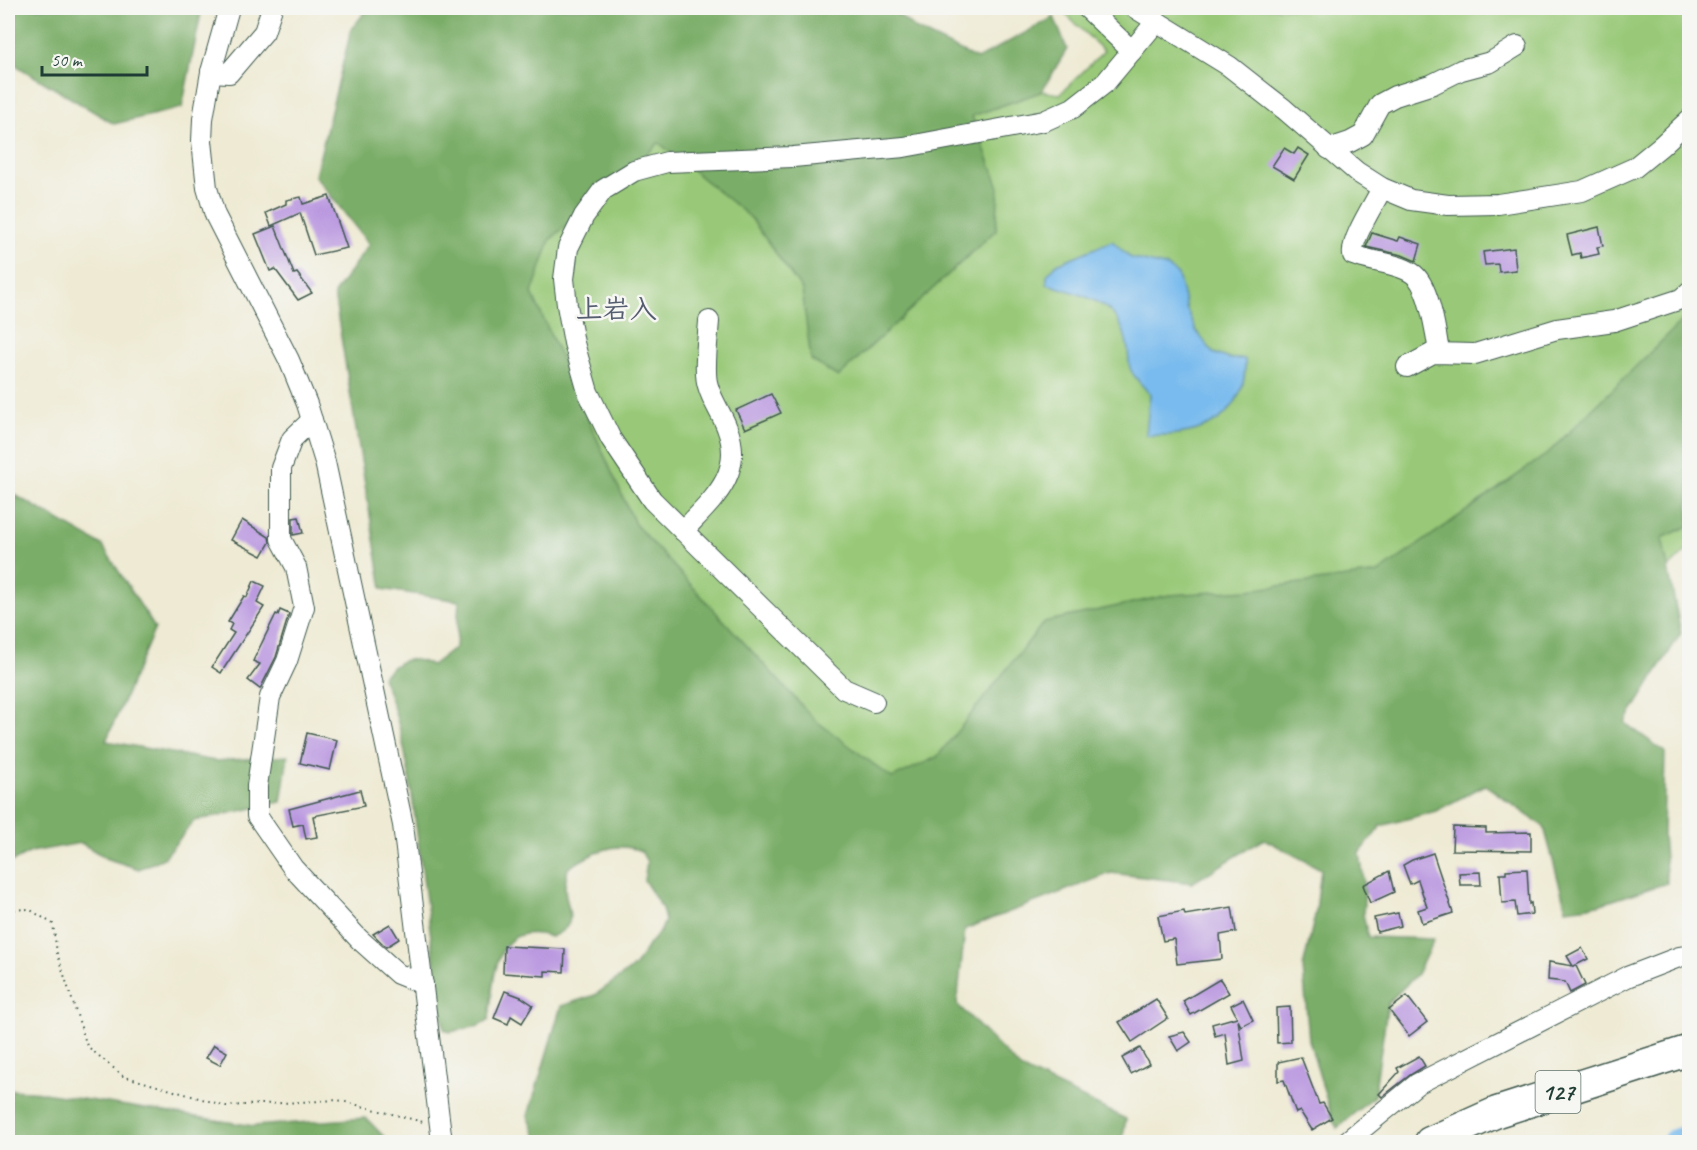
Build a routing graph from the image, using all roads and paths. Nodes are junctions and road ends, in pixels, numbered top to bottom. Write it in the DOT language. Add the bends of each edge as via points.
graph roads {
  1 [pos="230,8"];
  2 [pos="272,8"];
  3 [pos="1087,8"];
  4 [pos="1135,8"];
  5 [pos="1156,22"];
  6 [pos="1517,46"];
  7 [pos="1132,51"];
  8 [pos="211,72"];
  9 [pos="1689,119"];
  10 [pos="1329,149"];
  11 [pos="1382,188"];
  12 [pos="1689,291"];
  13 [pos="709,321"];
  14 [pos="1439,352"];
  15 [pos="1407,367"];
  16 [pos="312,420"];
  17 [pos="683,531"];
  18 [pos="874,702"];
  19 [pos="8,910"];
  20 [pos="1689,940"];
  21 [pos="1682,957"];
  22 [pos="423,984"];
  23 [pos="1689,1050"];
  24 [pos="441,1134"];
  25 [pos="1346,1143"];
  26 [pos="1430,1143"];
  1 -- 8 [label="street"];
  2 -- 8 [label="street" via="264,32 229,73"];
  3 -- 7 [label="street"];
  4 -- 5 [label="street"];
  5 -- 7 [label="street"];
  5 -- 10 [label="street" via="1229,66"];
  6 -- 10 [label="street" via="1491,62 1461,70 1380,104 1363,135"];
  7 -- 17 [label="street" via="1105,82 1073,108 1044,121 904,147 793,158 667,162 634,171 603,190 568,248 564,279 574,343 588,392 611,439 652,500"];
  8 -- 16 [label="street" via="202,141 207,188 215,215 290,360"];
  9 -- 11 [label="street" via="1634,168 1582,191 1498,204 1448,205 1412,200"];
  10 -- 11 [label="street"];
  11 -- 14 [label="street" via="1355,240 1353,255 1405,269 1416,276 1433,315"];
  12 -- 14 [label="street" via="1681,299 1614,321 1557,329 1475,354"];
  13 -- 17 [label="street" via="707,384 734,449 732,468 720,490"];
  14 -- 15 [label="street"];
  16 -- 22 [label="street" via="325,462 403,825"];
  16 -- 22 [label="street" via="292,439 281,468 281,539 296,567 304,607 270,697 257,786 257,816 293,868 359,939 398,974"];
  17 -- 18 [label="street" via="844,689"];
  19 -- 24 [label="path" via="29,909 53,924 57,953 87,1046 123,1076 226,1106 338,1100"];
  20 -- 21 [label="street"];
  21 -- 25 [label="street" via="1627,977 1417,1084"];
  22 -- 24 [label="street"];
  23 -- 26 [label="highway, 127" via="1497,1112"];
}
